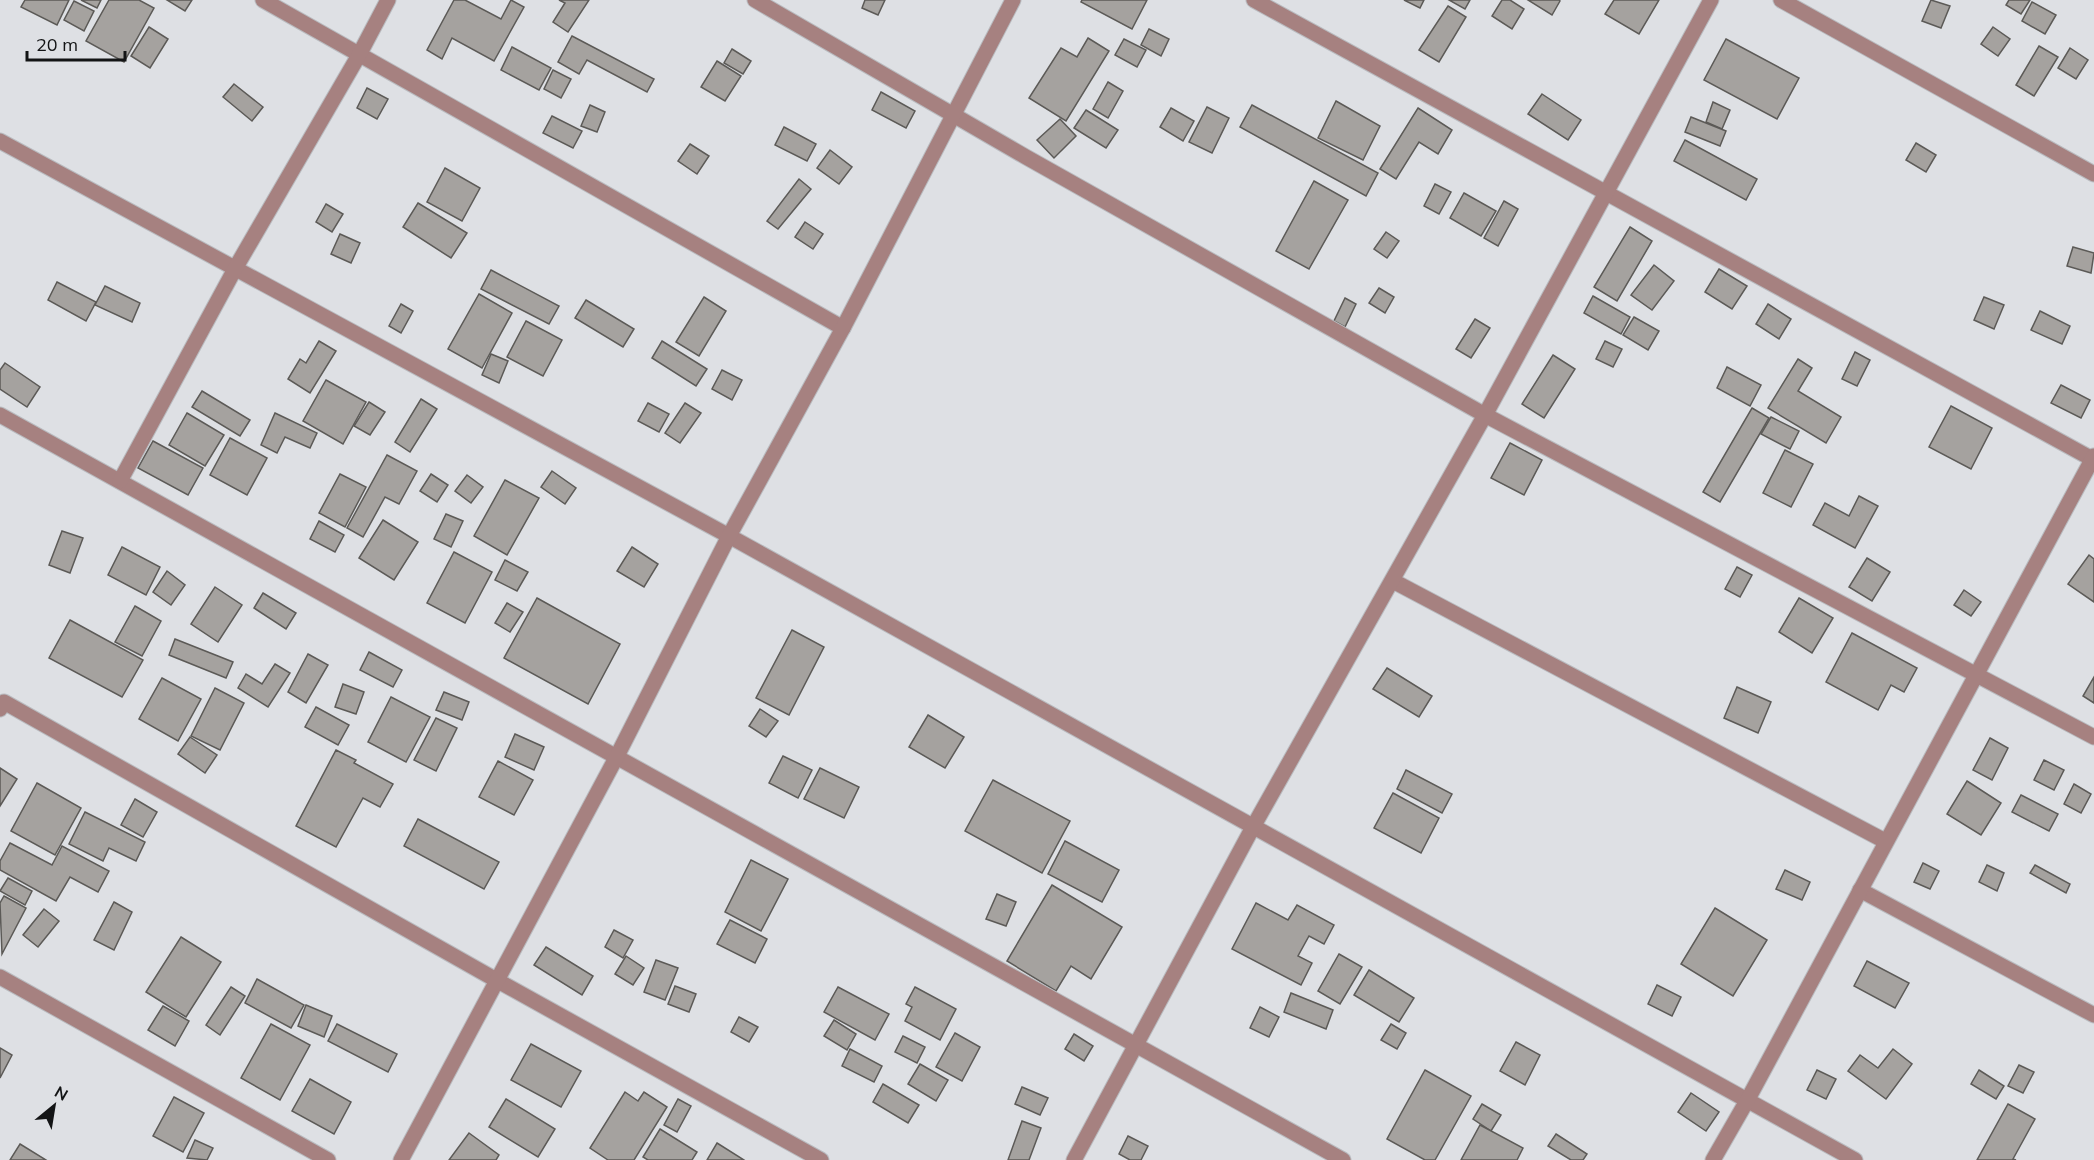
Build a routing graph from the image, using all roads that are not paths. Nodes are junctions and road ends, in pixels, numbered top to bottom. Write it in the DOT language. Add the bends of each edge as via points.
graph roads {
  1 [pos="263,0"];
  2 [pos="388,0"];
  3 [pos="754,0"];
  4 [pos="1013,0"];
  5 [pos="1254,0"];
  6 [pos="1711,0"];
  7 [pos="1781,0"];
  8 [pos="359,55"];
  9 [pos="954,115"];
  10 [pos="0,141"];
  11 [pos="2094,174"];
  12 [pos="1606,192"];
  13 [pos="236,267"];
  14 [pos="843,328"];
  15 [pos="0,415"];
  16 [pos="1485,415"];
  17 [pos="2093,458"];
  18 [pos="120,482"];
  19 [pos="729,536"];
  20 [pos="1393,581"];
  21 [pos="1976,672"];
  22 [pos="1,703"];
  23 [pos="2094,737"];
  24 [pos="616,758"];
  25 [pos="1253,827"];
  26 [pos="1885,841"];
  27 [pos="1860,890"];
  28 [pos="0,977"];
  29 [pos="498,981"];
  30 [pos="2094,1015"];
  31 [pos="1135,1045"];
  32 [pos="1748,1099"];
  33 [pos="328,1160"];
  34 [pos="401,1160"];
  35 [pos="821,1160"];
  36 [pos="1074,1160"];
  37 [pos="1343,1160"];
  38 [pos="1713,1160"];
  39 [pos="1855,1160"];
  1 -- 8 [label="street"];
  2 -- 8 [label="street"];
  3 -- 9 [label="street"];
  4 -- 9 [label="street"];
  5 -- 12 [label="street"];
  6 -- 12 [label="street"];
  7 -- 11 [label="street"];
  8 -- 13 [label="street"];
  8 -- 14 [label="street"];
  9 -- 14 [label="street"];
  9 -- 16 [label="street"];
  10 -- 13 [label="street"];
  12 -- 16 [label="street"];
  12 -- 17 [label="street"];
  13 -- 18 [label="street"];
  13 -- 19 [label="street"];
  14 -- 19 [label="street"];
  15 -- 18 [label="street"];
  16 -- 20 [label="street"];
  16 -- 21 [label="street"];
  17 -- 21 [label="street"];
  18 -- 24 [label="street"];
  19 -- 24 [label="street"];
  19 -- 25 [label="street"];
  20 -- 25 [label="street"];
  20 -- 26 [label="street"];
  21 -- 23 [label="street"];
  21 -- 26 [label="street"];
  22 -- 29 [label="street"];
  24 -- 29 [label="street"];
  24 -- 31 [label="street"];
  25 -- 31 [label="street"];
  25 -- 32 [label="street"];
  26 -- 27 [label="street"];
  27 -- 30 [label="street"];
  27 -- 32 [label="street"];
  28 -- 33 [label="street"];
  29 -- 34 [label="street"];
  29 -- 35 [label="street"];
  31 -- 36 [label="street"];
  31 -- 37 [label="street"];
  32 -- 38 [label="street"];
  32 -- 39 [label="street"];
}
